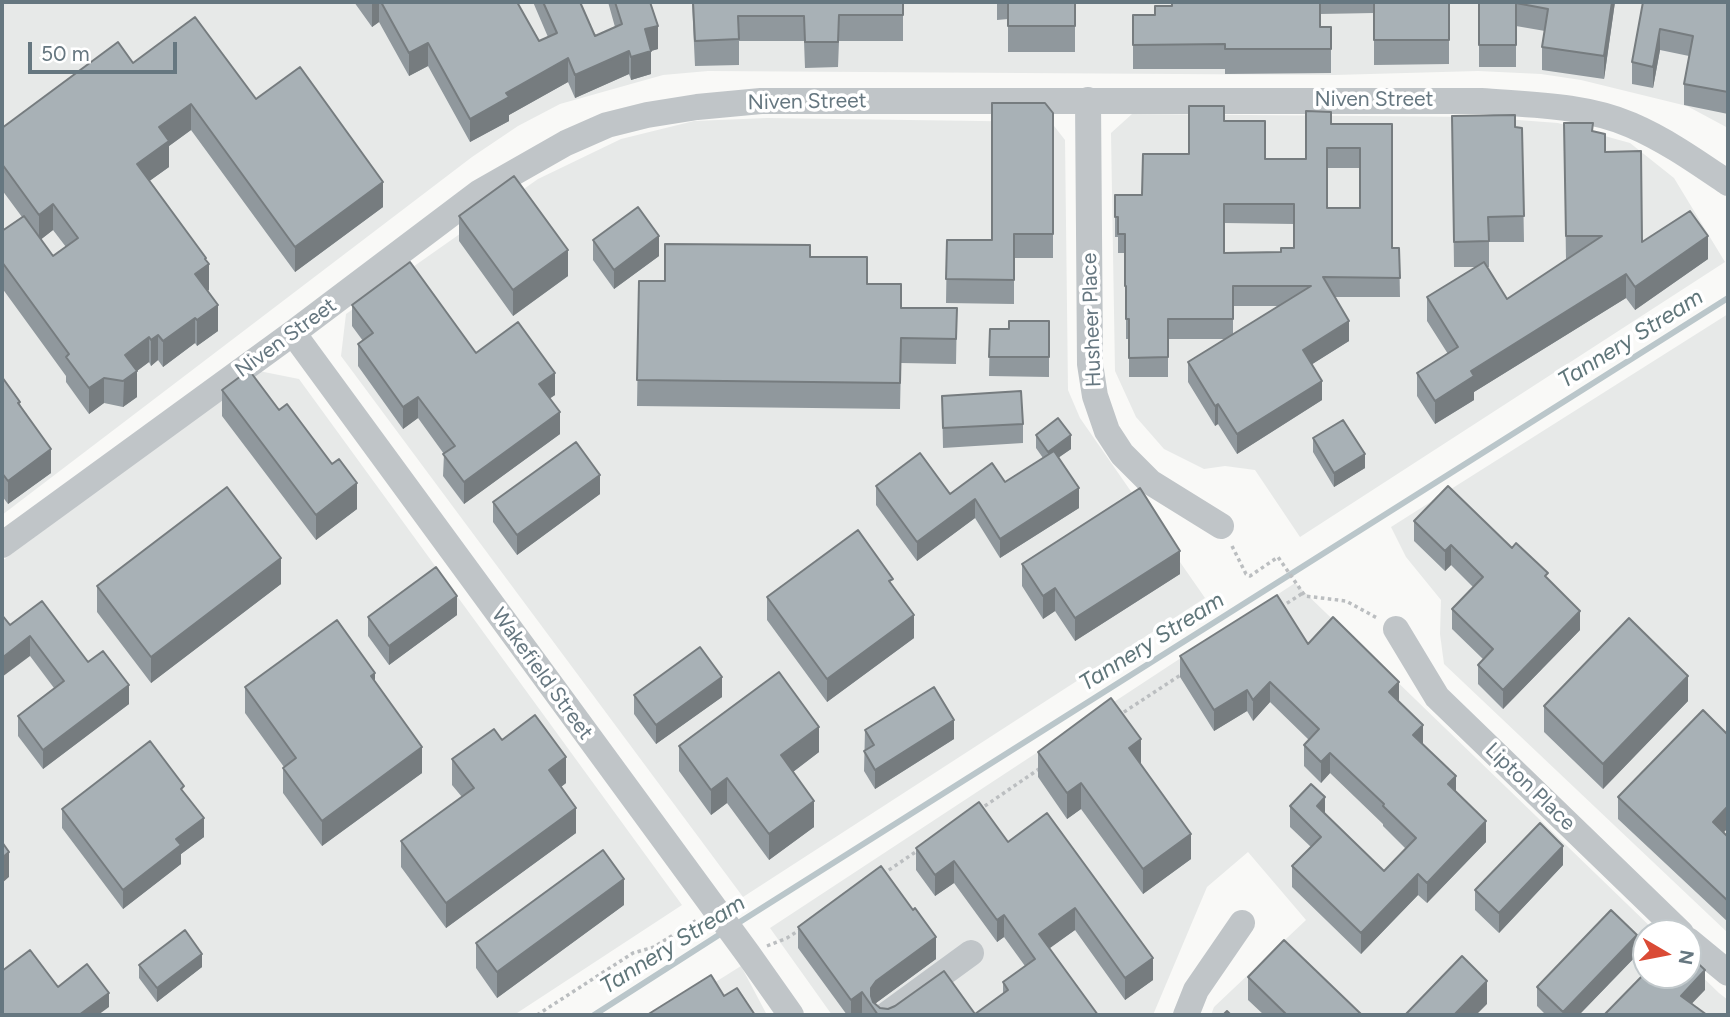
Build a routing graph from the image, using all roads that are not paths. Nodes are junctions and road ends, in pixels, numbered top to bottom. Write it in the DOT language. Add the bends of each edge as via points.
graph roads {
  1 [pos="1088,100"];
  2 [pos="1728,183"];
  3 [pos="293,334"];
  4 [pos="1221,526"];
  5 [pos="2,545"];
  6 [pos="1396,629"];
  7 [pos="1667,919"];
  8 [pos="1242,923"];
  9 [pos="1702,952"];
  10 [pos="971,953"];
  11 [pos="1728,973"];
  12 [pos="791,1015"];
  13 [pos="886,1015"];
  14 [pos="1186,1015"];
  1 -- 2 [label="street, Niven Street" via="1481,101 1587,111 1629,124 1671,145"];
  1 -- 3 [label="street, Niven Street" via="761,101 697,107 607,125 480,192"];
  1 -- 4 [label="street, Husheer Place" via="1090,364 1095,396 1107,431 1122,454 1150,482"];
  3 -- 5 [label="street, Niven Street"];
  3 -- 12 [label="street, Wakefield Street"];
  6 -- 7 [label="street, Lipton Place" via="1437,697"];
  8 -- 14 [label="street" via="1196,990"];
  9 -- 11 [label="street"];
  10 -- 13 [label="street"];
}
